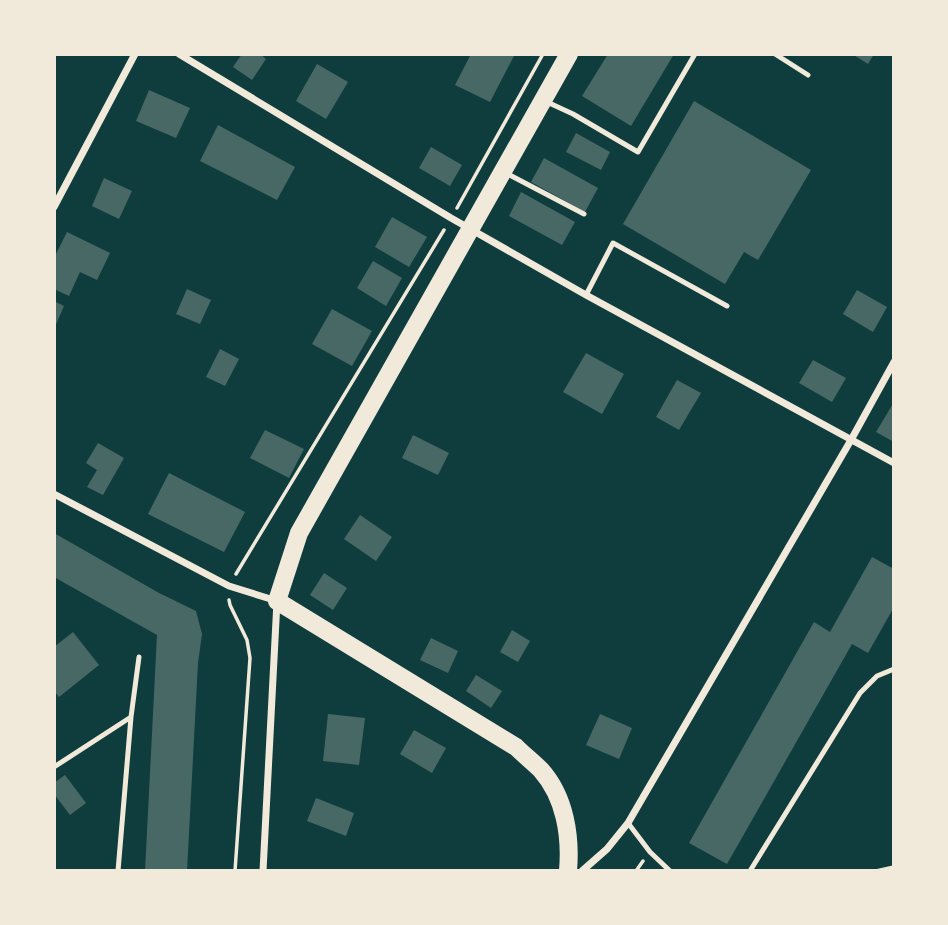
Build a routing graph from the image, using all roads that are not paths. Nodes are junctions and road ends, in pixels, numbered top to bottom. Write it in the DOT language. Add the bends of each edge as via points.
graph roads {
  1 [pos="135,54"];
  2 [pos="179,54"];
  3 [pos="569,54"];
  4 [pos="695,54"];
  5 [pos="775,54"];
  6 [pos="808,75"];
  7 [pos="544,100"];
  8 [pos="504,171"];
  9 [pos="54,207"];
  10 [pos="584,214"];
  11 [pos="471,229"];
  12 [pos="586,295"];
  13 [pos="727,306"];
  14 [pos="894,362"];
  15 [pos="851,440"];
  16 [pos="894,463"];
  17 [pos="54,494"];
  18 [pos="277,601"];
  19 [pos="139,657"];
  20 [pos="894,669"];
  21 [pos="131,717"];
  22 [pos="54,767"];
  23 [pos="628,823"];
  24 [pos="118,871"];
  25 [pos="263,871"];
  26 [pos="568,871"];
  27 [pos="582,871"];
  28 [pos="670,871"];
  29 [pos="750,871"];
  1 -- 9 [label="street"];
  2 -- 11 [label="street"];
  3 -- 7 [label="main road"];
  4 -- 7 [label="lane" via="638,152"];
  5 -- 6 [label="lane"];
  7 -- 8 [label="main road"];
  8 -- 10 [label="lane"];
  8 -- 11 [label="main road"];
  11 -- 12 [label="street"];
  11 -- 18 [label="main road" via="299,533"];
  12 -- 13 [label="lane" via="613,243"];
  12 -- 15 [label="street"];
  14 -- 15 [label="street"];
  15 -- 16 [label="street"];
  15 -- 23 [label="street"];
  17 -- 18 [label="street" via="229,586"];
  18 -- 25 [label="street"];
  18 -- 26 [label="main road" via="516,747 542,771 564,814 570,847"];
  19 -- 21 [label="lane"];
  20 -- 29 [label="lane" via="877,676 860,693"];
  21 -- 22 [label="lane"];
  21 -- 24 [label="lane"];
  23 -- 27 [label="street"];
  23 -- 28 [label="lane"];
}
